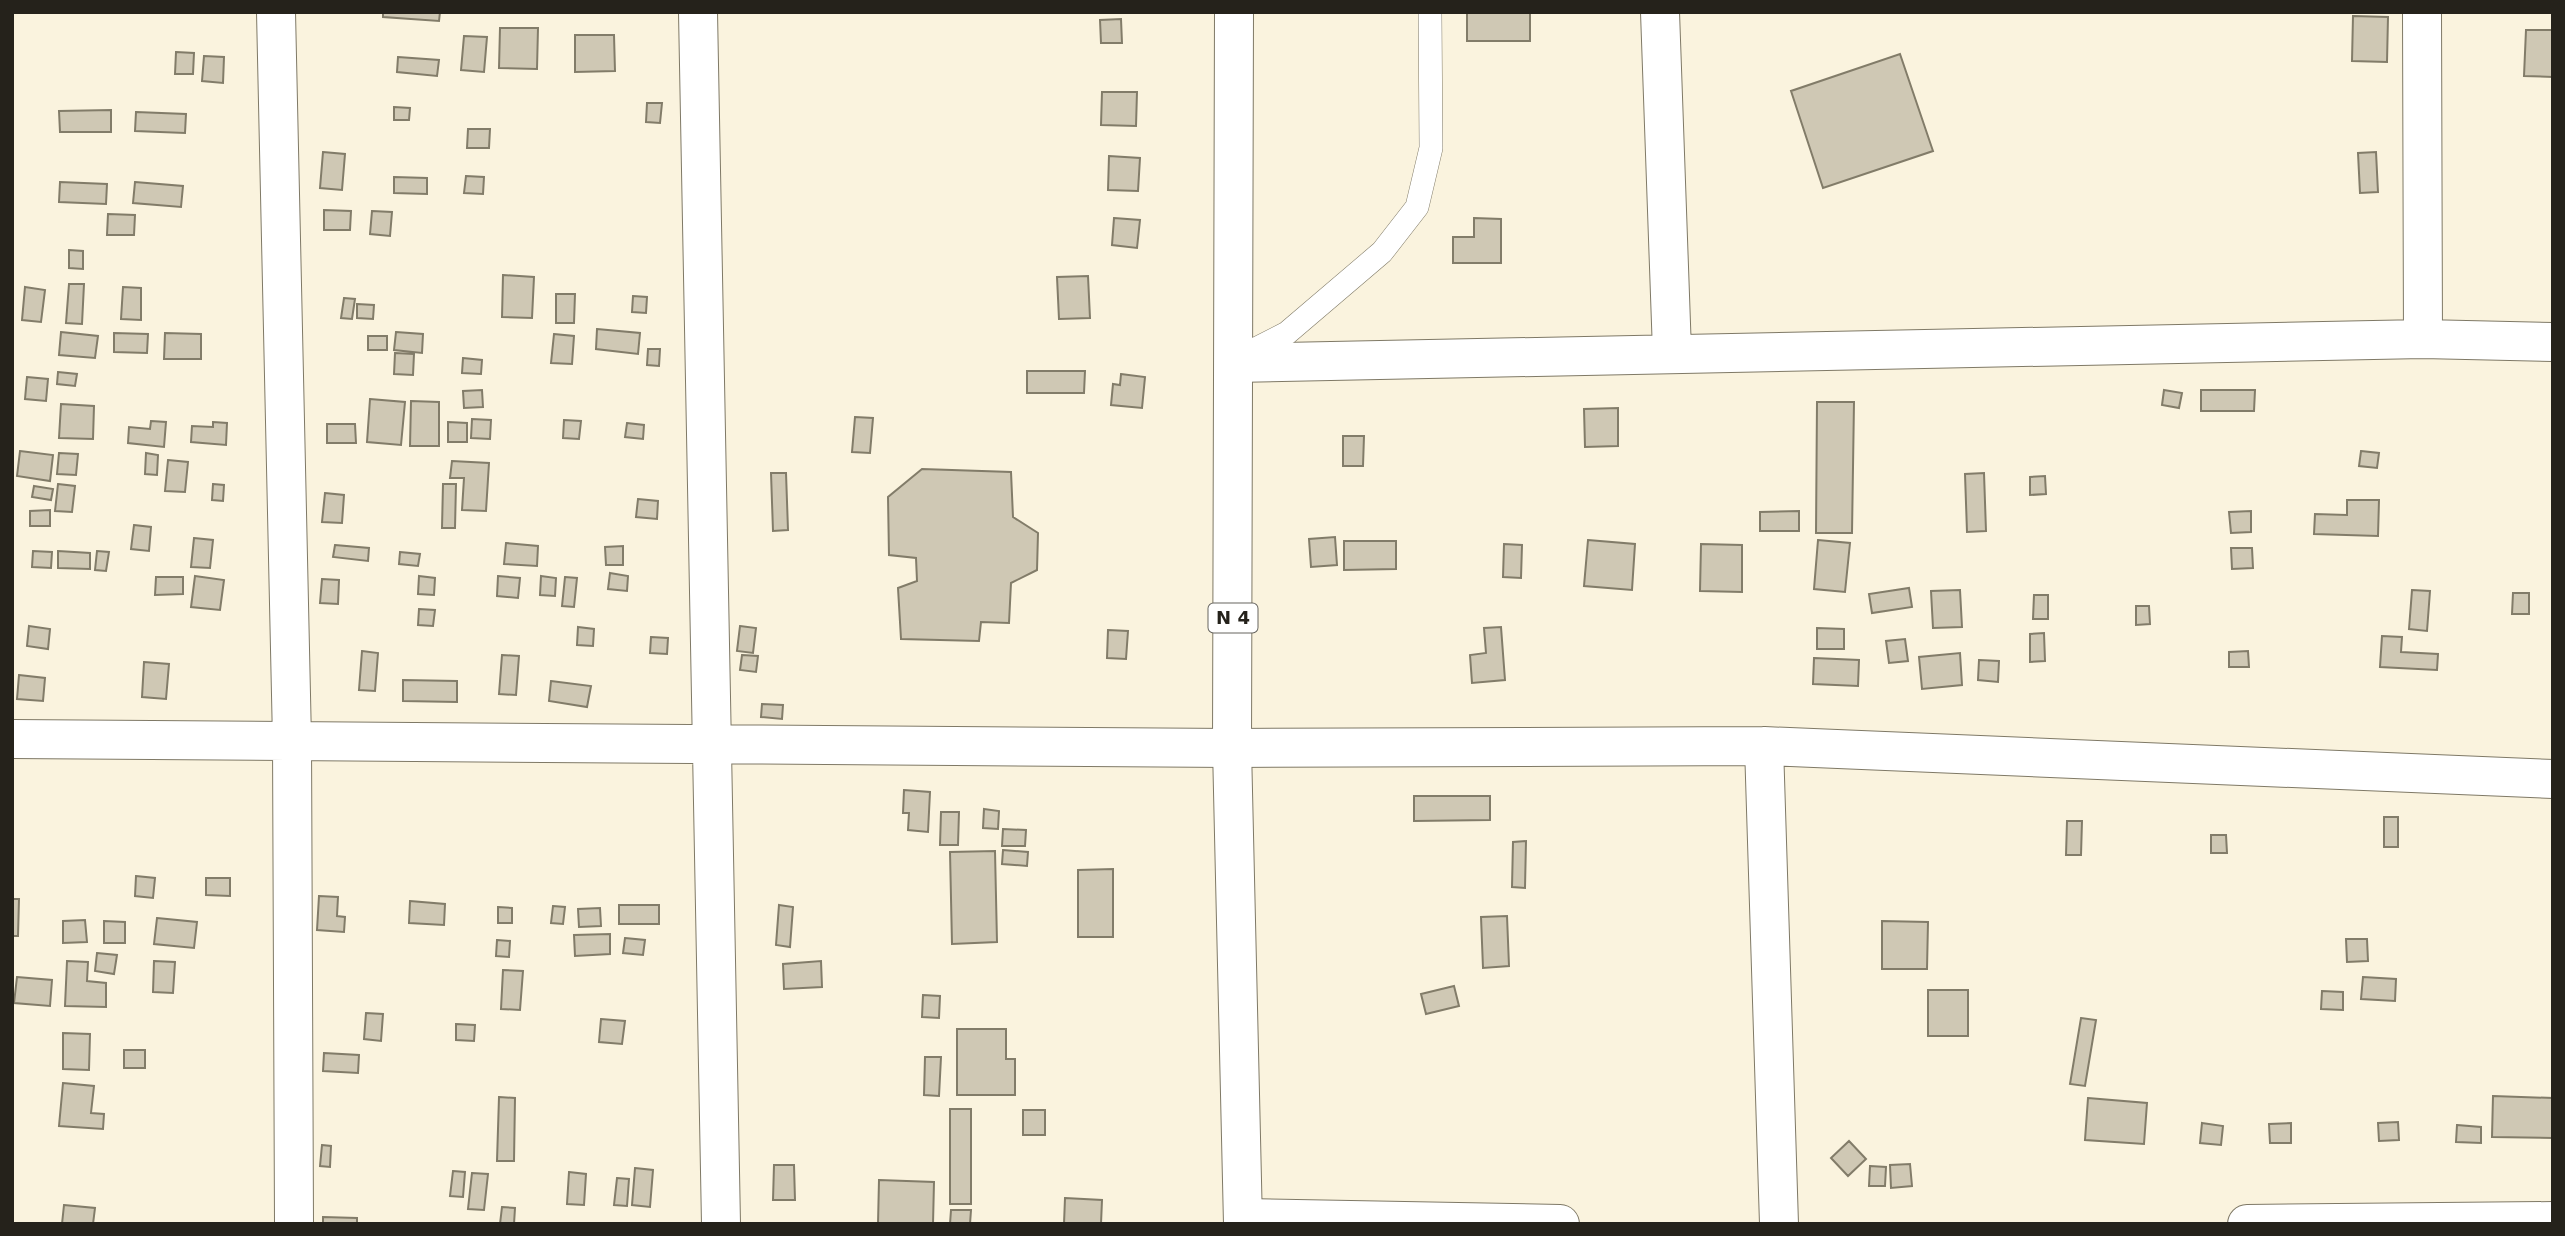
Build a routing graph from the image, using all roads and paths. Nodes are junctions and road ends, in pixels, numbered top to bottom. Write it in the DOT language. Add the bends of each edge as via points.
graph roads {
  1 [pos="276,12"];
  2 [pos="698,12"];
  3 [pos="1234,12"];
  4 [pos="1430,12"];
  5 [pos="1660,12"];
  6 [pos="2422,12"];
  7 [pos="2423,339"];
  8 [pos="2553,342"];
  9 [pos="1672,352"];
  10 [pos="1234,362"];
  11 [pos="12,739"];
  12 [pos="292,740"];
  13 [pos="714,742"];
  14 [pos="1764,746"];
  15 [pos="1232,748"];
  16 [pos="2553,779"];
  17 [pos="1243,1221"];
  18 [pos="2553,1221"];
  19 [pos="294,1224"];
  20 [pos="721,1224"];
  21 [pos="1560,1224"];
  22 [pos="1779,1224"];
  23 [pos="2247,1224"];
  1 -- 12 [label="main road"];
  2 -- 13 [label="main road"];
  3 -- 10 [label="main road, N 4"];
  4 -- 10 [label="lane" via="1431,148 1417,207 1382,252 1287,333"];
  5 -- 9 [label="main road"];
  6 -- 7 [label="main road"];
  7 -- 8 [label="main road"];
  7 -- 9 [label="main road"];
  9 -- 10 [label="main road"];
  10 -- 15 [label="main road, N 4"];
  11 -- 12 [label="main road"];
  12 -- 13 [label="main road"];
  12 -- 19 [label="main road"];
  13 -- 15 [label="main road"];
  13 -- 20 [label="main road"];
  14 -- 15 [label="main road"];
  14 -- 16 [label="main road"];
  14 -- 22 [label="main road"];
  15 -- 17 [label="main road, N 4"];
  17 -- 21 [label="main road"];
  18 -- 23 [label="main road"];
}
